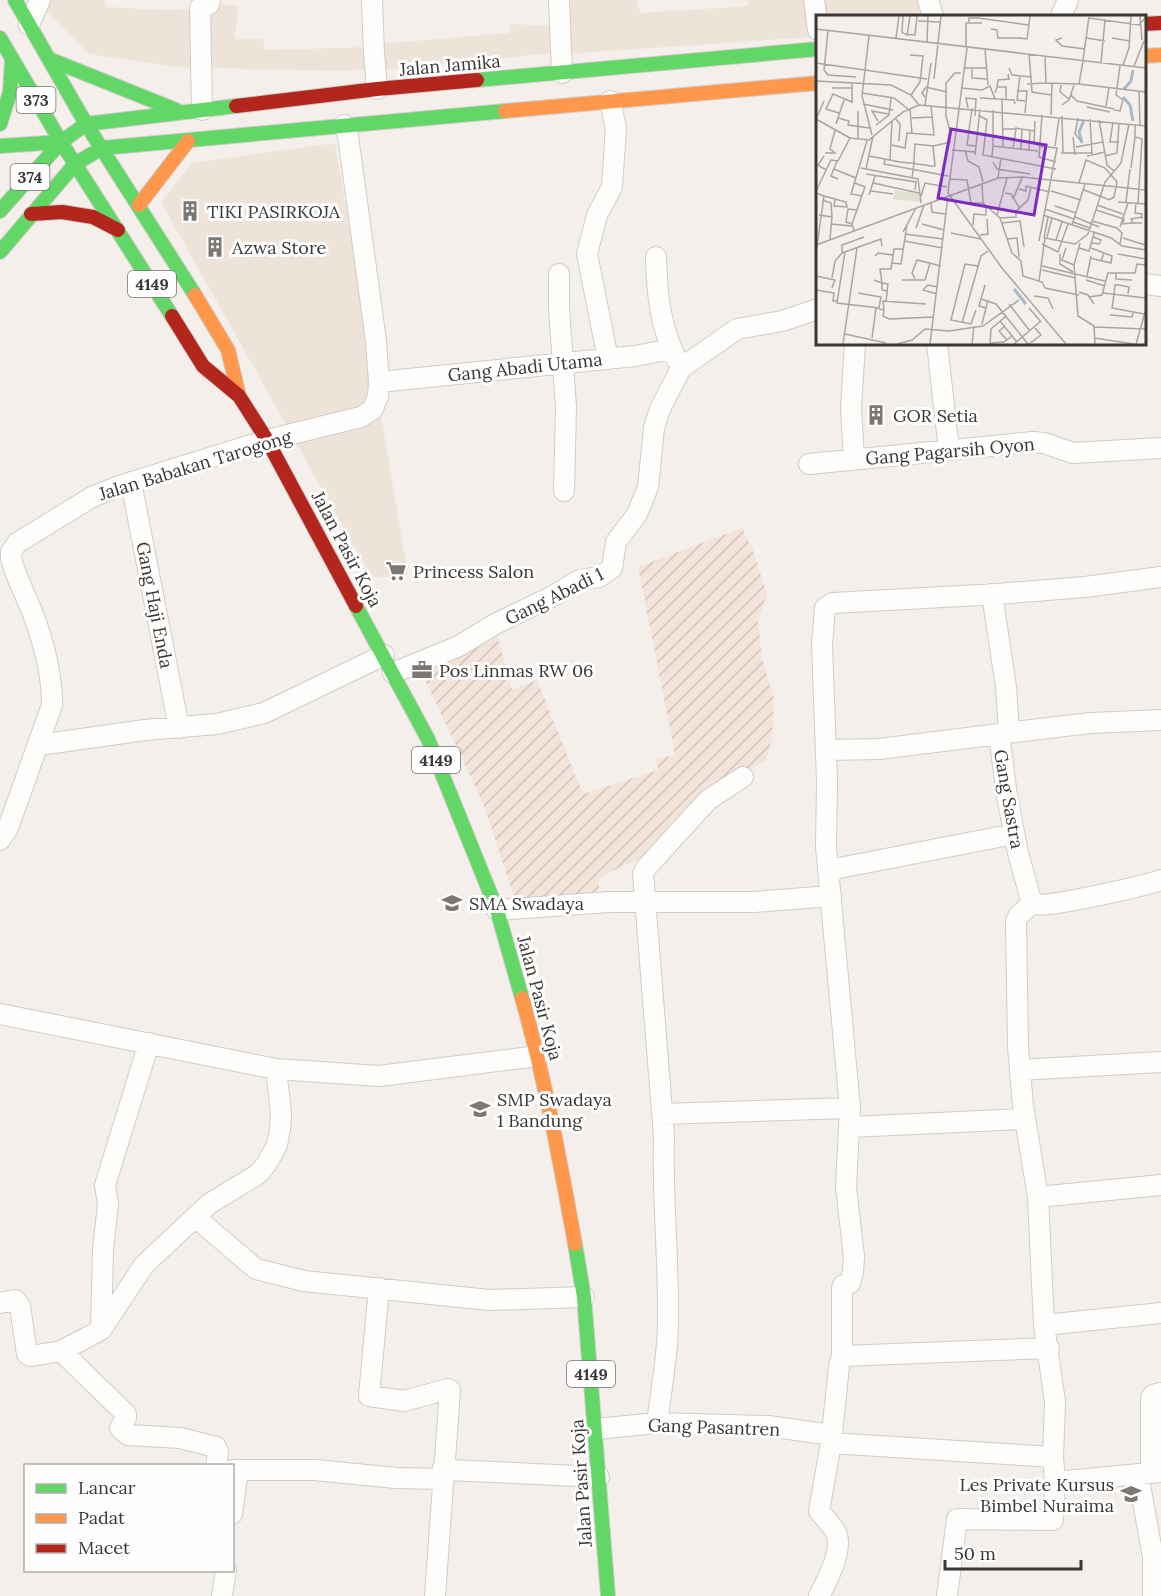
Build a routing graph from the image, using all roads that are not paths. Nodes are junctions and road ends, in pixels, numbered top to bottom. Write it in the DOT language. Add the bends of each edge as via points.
graph roads {
  1 [pos="15,0"];
  2 [pos="40,0"];
  3 [pos="210,0"];
  4 [pos="372,0"];
  5 [pos="559,0"];
  6 [pos="814,0"];
  7 [pos="928,0"];
  8 [pos="1068,0"];
  9 [pos="816,15"];
  10 [pos="933,15"];
  11 [pos="1061,15"];
  12 [pos="1161,23"];
  13 [pos="1146,24"];
  14 [pos="29,25"];
  15 [pos="0,38"];
  16 [pos="816,49"];
  17 [pos="1161,55"];
  18 [pos="1146,56"];
  19 [pos="12,58"];
  20 [pos="49,59"];
  21 [pos="562,73"];
  22 [pos="816,83"];
  23 [pos="377,89"];
  24 [pos="610,101"];
  25 [pos="202,110"];
  26 [pos="180,112"];
  27 [pos="0,124"];
  28 [pos="86,124"];
  29 [pos="344,125"];
  30 [pos="188,141"];
  31 [pos="61,142"];
  32 [pos="0,146"];
  33 [pos="102,148"];
  34 [pos="75,164"];
  35 [pos="139,205"];
  36 [pos="0,211"];
  37 [pos="31,214"];
  38 [pos="118,230"];
  39 [pos="0,252"];
  40 [pos="656,257"];
  41 [pos="559,274"];
  42 [pos="1146,284"];
  43 [pos="1161,285"];
  44 [pos="816,310"];
  45 [pos="855,345"];
  46 [pos="937,345"];
  47 [pos="671,349"];
  48 [pos="608,359"];
  49 [pos="563,364"];
  50 [pos="681,368"];
  51 [pos="379,382"];
  52 [pos="239,396"];
  53 [pos="267,440"];
  54 [pos="1161,448"];
  55 [pos="949,450"];
  56 [pos="854,459"];
  57 [pos="809,464"];
  58 [pos="131,482"];
  59 [pos="564,491"];
  60 [pos="5,545"];
  61 [pos="1161,577"];
  62 [pos="992,594"];
  63 [pos="384,655"];
  64 [pos="393,673"];
  65 [pos="1161,720"];
  66 [pos="179,728"];
  67 [pos="1004,734"];
  68 [pos="39,745"];
  69 [pos="826,750"];
  70 [pos="743,777"];
  71 [pos="9,802"];
  72 [pos="1014,834"];
  73 [pos="0,840"];
  74 [pos="829,870"];
  75 [pos="1161,880"];
  76 [pos="831,896"];
  77 [pos="645,902"];
  78 [pos="1032,904"];
  79 [pos="497,910"];
  80 [pos="0,1014"];
  81 [pos="149,1043"];
  82 [pos="538,1056"];
  83 [pos="1161,1062"];
  84 [pos="276,1069"];
  85 [pos="1020,1070"];
  86 [pos="662,1114"];
  87 [pos="850,1118"];
  88 [pos="1025,1119"];
  89 [pos="1161,1185"];
  90 [pos="1038,1197"];
  91 [pos="195,1218"];
  92 [pos="379,1288"];
  93 [pos="584,1297"];
  94 [pos="0,1303"];
  95 [pos="1161,1313"];
  96 [pos="1044,1325"];
  97 [pos="101,1330"];
  98 [pos="1049,1348"];
  99 [pos="61,1351"];
  100 [pos="842,1356"];
  101 [pos="1161,1393"];
  102 [pos="657,1423"];
  103 [pos="596,1429"];
  104 [pos="832,1439"];
  105 [pos="1053,1457"];
  106 [pos="216,1464"];
  107 [pos="235,1470"];
  108 [pos="1150,1472"];
  109 [pos="443,1474"];
  110 [pos="599,1477"];
  111 [pos="1055,1482"];
  112 [pos="234,1485"];
  113 [pos="226,1572"];
  114 [pos="222,1596"];
  115 [pos="435,1596"];
  116 [pos="608,1596"];
  117 [pos="819,1596"];
  118 [pos="947,1596"];
  119 [pos="1153,1596"];
  1 -- 14 [label="main road, 373"];
  2 -- 14 [label="street"];
  3 -- 25 [label="street" via="200,8"];
  4 -- 23 [label="street"];
  5 -- 21 [label="street"];
  6 -- 9 [label="street"];
  7 -- 10 [label="street"];
  8 -- 11 [label="street"];
  12 -- 13 [label="main road"];
  14 -- 20 [label="main road, 373"];
  15 -- 19 [label="main road, 373"];
  16 -- 21 [label="main road, Jalan Jamika"];
  17 -- 18 [label="main road"];
  19 -- 27 [label="main road" via="14,83 9,107"];
  19 -- 31 [label="main road, 373"];
  20 -- 26 [label="main road"];
  20 -- 28 [label="main road, 373"];
  21 -- 23 [label="main road, Jalan Jamika"];
  22 -- 24 [label="main road"];
  23 -- 25 [label="main road, Jalan Jamika"];
  24 -- 29 [label="main road"];
  24 -- 48 [label="street" via="616,128 612,187 597,214 587,254"];
  25 -- 26 [label="main road, Jalan Jamika"];
  26 -- 28 [label="main road, Jalan Jamika"];
  28 -- 31 [label="main road, 374"];
  28 -- 33 [label="main road, Jalan Pasir Koja / 4149"];
  29 -- 30 [label="main road"];
  29 -- 51 [label="street, Jalan Babakan Tarogong"];
  30 -- 33 [label="main road"];
  30 -- 35 [label="main road"];
  31 -- 32 [label="main road"];
  31 -- 34 [label="main road, Jalan Pasir Koja / 4149"];
  31 -- 36 [label="main road, 374"];
  33 -- 34 [label="main road, 374"];
  33 -- 35 [label="main road, Jalan Pasir Koja / 4149"];
  34 -- 37 [label="main road, 374"];
  34 -- 38 [label="main road, Jalan Pasir Koja / 4149"];
  35 -- 52 [label="main road, Jalan Pasir Koja / 4149" via="228,350"];
  37 -- 38 [label="main road" via="62,212 93,217"];
  37 -- 39 [label="main road, 374"];
  38 -- 52 [label="main road, Jalan Pasir Koja / 4149" via="203,366"];
  40 -- 47 [label="street" via="658,301"];
  41 -- 49 [label="street"];
  42 -- 43 [label="street"];
  44 -- 50 [label="street, Gang Abadi 1" via="737,330"];
  45 -- 56 [label="street" via="851,408"];
  46 -- 55 [label="street"];
  47 -- 48 [label="street, Gang Abadi Utama"];
  47 -- 50 [label="street"];
  48 -- 49 [label="street, Gang Abadi Utama"];
  49 -- 51 [label="street, Gang Abadi Utama"];
  49 -- 59 [label="street"];
  50 -- 64 [label="street, Gang Abadi 1" via="657,418 648,487 637,514 616,542 612,568 599,577 580,580 459,646"];
  51 -- 53 [label="street, Jalan Babakan Tarogong" via="373,409 361,417"];
  52 -- 53 [label="main road, Jalan Pasir Koja / 4149"];
  53 -- 58 [label="street, Jalan Babakan Tarogong"];
  53 -- 63 [label="main road, Jalan Pasir Koja / 4149"];
  54 -- 55 [label="street, Gang Pagarsih Oyon" via="1073,453 1033,441"];
  55 -- 56 [label="street, Gang Pagarsih Oyon"];
  56 -- 57 [label="street, Gang Pagarsih Oyon"];
  58 -- 60 [label="street, Jalan Babakan Tarogong" via="82,503"];
  58 -- 66 [label="street, Gang Haji Enda"];
  60 -- 68 [label="street, Jalan Babakan Tarogong" via="34,616 52,687 52,705"];
  61 -- 62 [label="street"];
  62 -- 67 [label="street" via="1006,687"];
  62 -- 69 [label="street" via="833,603 825,608 822,644"];
  63 -- 64 [label="main road, Jalan Pasir Koja / 4149"];
  63 -- 66 [label="street" via="264,713"];
  64 -- 79 [label="main road, Jalan Pasir Koja / 4149" via="428,740"];
  65 -- 67 [label="street" via="1090,723"];
  66 -- 68 [label="street"];
  67 -- 69 [label="street, Gang Sastra"];
  67 -- 72 [label="street, Gang Sastra" via="1007,796"];
  68 -- 71 [label="street, Jalan Babakan Tarogong"];
  69 -- 74 [label="street"];
  70 -- 77 [label="street" via="708,800 646,868"];
  71 -- 73 [label="street, Jalan Babakan Tarogong" via="8,828"];
  72 -- 74 [label="street"];
  72 -- 78 [label="street, Gang Sastra"];
  74 -- 76 [label="street"];
  75 -- 78 [label="street"];
  76 -- 77 [label="street" via="754,902"];
  76 -- 87 [label="street"];
  77 -- 79 [label="street"];
  77 -- 86 [label="street"];
  78 -- 85 [label="street" via="1016,921"];
  79 -- 82 [label="main road, Jalan Pasir Koja / 4149"];
  80 -- 81 [label="street"];
  81 -- 84 [label="street"];
  81 -- 97 [label="street" via="105,1185 108,1204"];
  82 -- 84 [label="street" via="379,1076"];
  82 -- 93 [label="main road, Jalan Pasir Koja / 4149"];
  83 -- 85 [label="street"];
  84 -- 91 [label="street" via="281,1113 278,1145 258,1174 209,1204"];
  85 -- 88 [label="street"];
  86 -- 87 [label="street"];
  86 -- 102 [label="street" via="668,1325"];
  87 -- 88 [label="street"];
  87 -- 100 [label="street" via="846,1187 854,1257 849,1284 842,1289"];
  88 -- 90 [label="street"];
  89 -- 90 [label="street"];
  90 -- 96 [label="street"];
  91 -- 92 [label="street" via="256,1269 304,1281"];
  91 -- 97 [label="street" via="144,1265"];
  92 -- 93 [label="street" via="489,1300"];
  92 -- 109 [label="street" via="369,1396 404,1401 449,1389"];
  93 -- 103 [label="main road, Jalan Pasir Koja / 4149"];
  94 -- 99 [label="street" via="15,1300 20,1306 27,1354"];
  95 -- 96 [label="street"];
  96 -- 98 [label="street"];
  97 -- 99 [label="street"];
  98 -- 100 [label="street"];
  98 -- 105 [label="street" via="1055,1402"];
  99 -- 106 [label="street" via="126,1414 120,1428 128,1435 180,1438 216,1447"];
  100 -- 104 [label="street"];
  101 -- 108 [label="street" via="1151,1398"];
  102 -- 103 [label="street, Gang Pasantren"];
  102 -- 104 [label="street, Gang Pasantren" via="768,1426"];
  103 -- 110 [label="main road, Jalan Pasir Koja / 4149"];
  104 -- 105 [label="street, Gang Pasantren"];
  104 -- 117 [label="street" via="819,1511 838,1537 836,1557"];
  105 -- 111 [label="street"];
  107 -- 109 [label="street" via="315,1470 396,1478"];
  107 -- 112 [label="street"];
  108 -- 111 [label="street"];
  108 -- 119 [label="street"];
  109 -- 110 [label="street" via="449,1470"];
  109 -- 115 [label="street"];
  110 -- 116 [label="main road, Jalan Pasir Koja / 4149"];
  111 -- 118 [label="street" via="1053,1520 957,1519"];
  113 -- 114 [label="street"];
}
